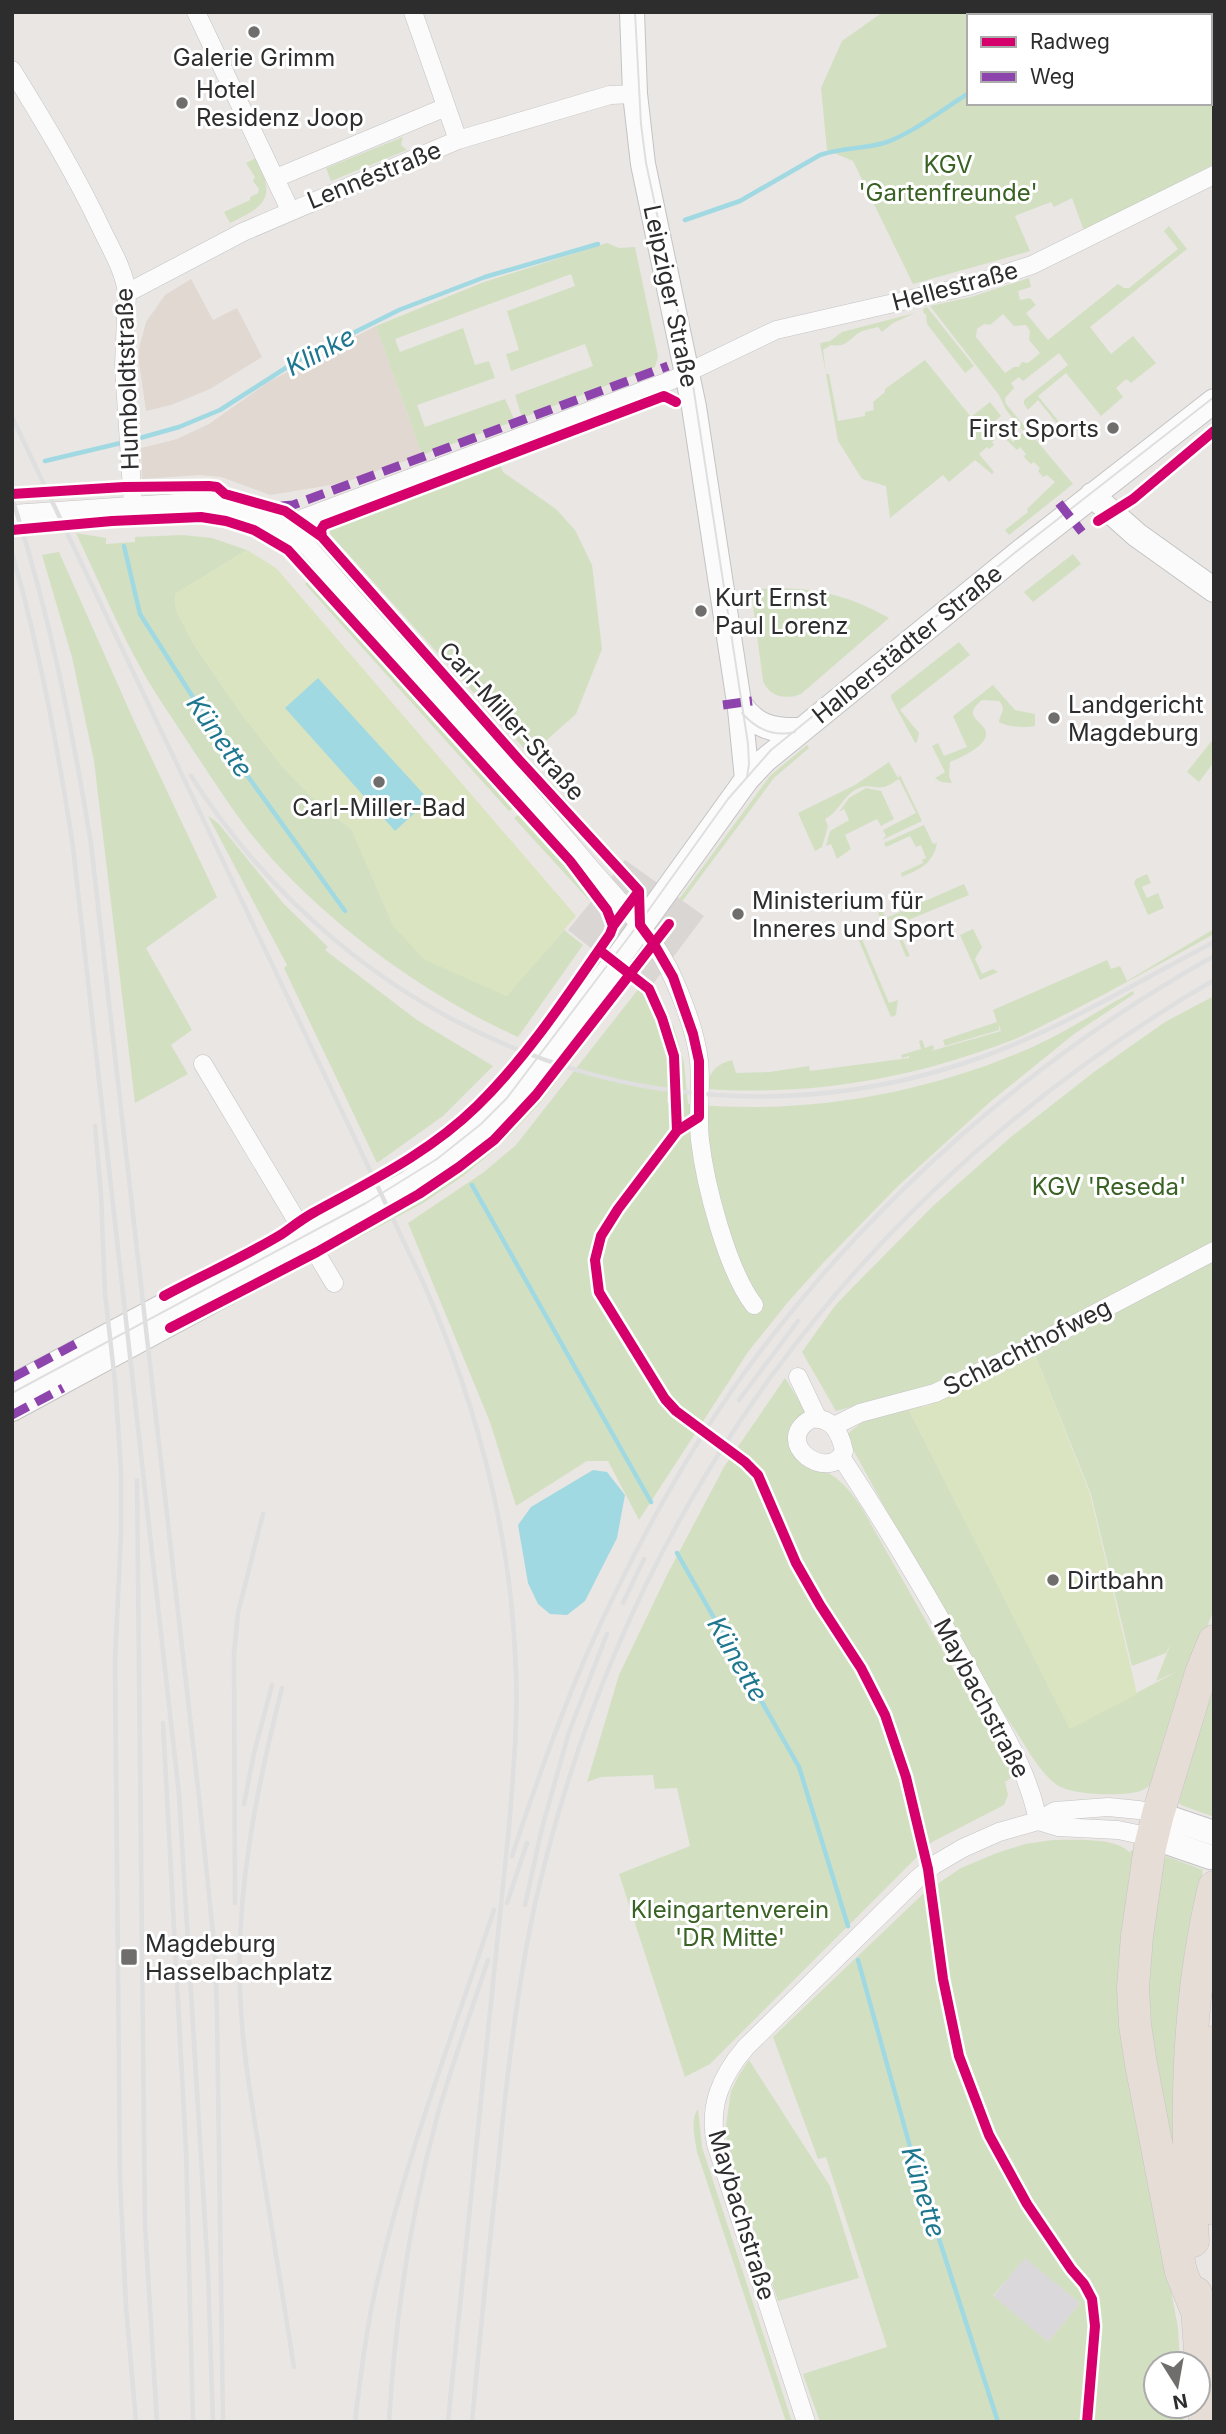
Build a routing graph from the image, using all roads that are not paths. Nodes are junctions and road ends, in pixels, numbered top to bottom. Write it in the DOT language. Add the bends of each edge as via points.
graph roads {
  1 [pos="196,12"];
  2 [pos="413,12"];
  3 [pos="632,12"];
  4 [pos="12,71"];
  5 [pos="635,94"];
  6 [pos="446,107"];
  7 [pos="458,140"];
  8 [pos="1214,175"];
  9 [pos="276,178"];
  10 [pos="290,210"];
  11 [pos="127,293"];
  12 [pos="688,373"];
  13 [pos="1214,401"];
  14 [pos="1092,495"];
  15 [pos="133,505"];
  16 [pos="12,514"];
  17 [pos="291,534"];
  18 [pos="1214,590"];
  19 [pos="739,703"];
  20 [pos="800,730"];
  21 [pos="747,779"];
  22 [pos="640,925"];
  23 [pos="203,1064"];
  24 [pos="310,1241"];
  25 [pos="1214,1251"];
  26 [pos="334,1283"];
  27 [pos="754,1305"];
  28 [pos="798,1377"];
  29 [pos="12,1387"];
  30 [pos="12,1409"];
  31 [pos="826,1422"];
  32 [pos="841,1457"];
  33 [pos="1214,1641"];
  34 [pos="1038,1821"];
  35 [pos="1155,1826"];
  36 [pos="1212,1869"];
  37 [pos="1214,2042"];
  38 [pos="1214,2209"];
  39 [pos="1198,2314"];
  40 [pos="806,2422"];
  41 [pos="1205,2422"];
  1 -- 9 [label="street"];
  2 -- 6 [label="street"];
  3 -- 5 [label="main road, Leipziger Straße"];
  4 -- 11 [label="street, Humboldtstraße" via="84,193 121,269"];
  5 -- 7 [label="street, Lennéstraße" via="605,97"];
  5 -- 12 [label="main road, Leipziger Straße" via="643,164"];
  6 -- 7 [label="street"];
  6 -- 9 [label="street, Lennéstraße"];
  7 -- 10 [label="street, Lennéstraße"];
  8 -- 12 [label="street, Hellestraße" via="1032,265 968,286 776,330"];
  9 -- 10 [label="street"];
  10 -- 11 [label="street, Lennéstraße"];
  11 -- 15 [label="street, Humboldtstraße" via="124,366"];
  12 -- 17 [label="street, Hellestraße" via="304,519"];
  12 -- 19 [label="main road, Leipziger Straße"];
  13 -- 14 [label="main road, Halberstädter Straße"];
  14 -- 18 [label="main road" via="1137,535"];
  14 -- 20 [label="main road, Halberstädter Straße"];
  15 -- 16 [label="street, Carl-Miller-Straße"];
  15 -- 17 [label="street, Carl-Miller-Straße" via="211,503 244,512"];
  17 -- 22 [label="street, Carl-Miller-Straße" via="309,548"];
  19 -- 20 [label="main road" via="764,727"];
  19 -- 21 [label="main road, Leipziger Straße"];
  20 -- 21 [label="main road, Halberstädter Straße"];
  21 -- 22 [label="main road, Halberstädter Straße"];
  22 -- 24 [label="main road, Halberstädter Straße" via="527,1079 494,1116 425,1172"];
  22 -- 27 [label="street, Carl-Miller-Straße" via="673,977 689,1019 699,1061 700,1139 706,1174 732,1262"];
  23 -- 24 [label="street"];
  24 -- 26 [label="street"];
  24 -- 29 [label="main road" via="287,1240"];
  24 -- 30 [label="main road" via="295,1256"];
  25 -- 31 [label="street, Schlachthofweg" via="935,1393"];
  28 -- 31 [label="street, Maybachstraße"];
  31 -- 32 [label="street, Maybachstraße" via="842,1443"];
  31 -- 32 [label="street" via="811,1419 800,1429 799,1450 810,1459 827,1463"];
  32 -- 34 [label="street, Maybachstraße" via="1024,1770"];
  33 -- 35 [label="highway"];
  34 -- 35 [label="street" via="1055,1811 1121,1808"];
  34 -- 40 [label="street, Maybachstraße" via="981,1839 928,1869 746,2047 719,2089 713,2115 716,2144"];
  35 -- 36 [label="main road"];
  35 -- 39 [label="highway" via="1134,1962 1135,2025 1181,2272"];
  36 -- 39 [label="highway" via="1189,2085 1189,2180"];
  37 -- 38 [label="highway" via="1210,2120"];
  39 -- 41 [label="highway"];
}
